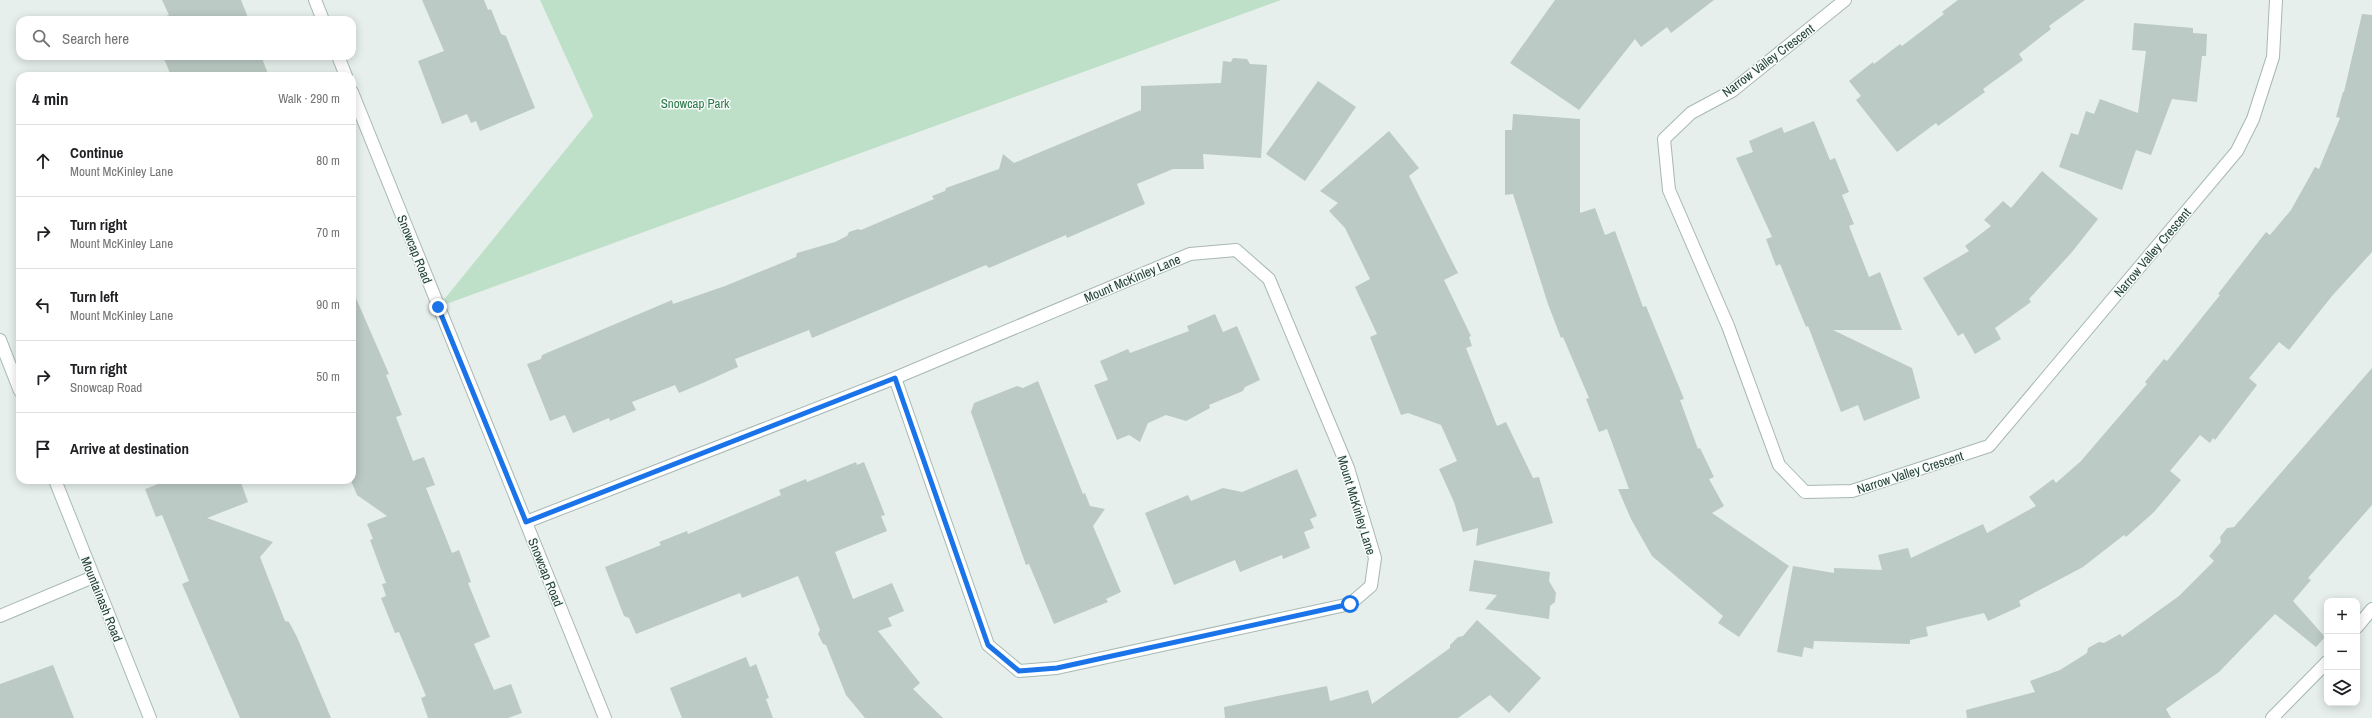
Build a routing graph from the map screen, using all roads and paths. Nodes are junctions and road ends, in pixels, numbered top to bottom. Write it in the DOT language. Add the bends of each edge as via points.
graph roads {
  1 [pos="315,0"];
  2 [pos="1845,0"];
  3 [pos="2276,0"];
  4 [pos="321,16"];
  5 [pos="340,60"];
  6 [pos="344,72"];
  7 [pos="356,102"];
  8 [pos="0,340"];
  9 [pos="895,378"];
  10 [pos="16,381"];
  11 [pos="57,484"];
  12 [pos="526,522"];
  13 [pos="93,577"];
  14 [pos="2372,609"];
  15 [pos="0,616"];
  16 [pos="2360,623"];
  17 [pos="2324,665"];
  18 [pos="150,718"];
  19 [pos="605,718"];
  20 [pos="2272,718"];
  1 -- 4 [label="street"];
  2 -- 3 [label="street, Narrow Valley Crescent" via="1732,90 1691,114 1664,139 1669,190 1728,326 1779,465 1805,492 1852,490 1989,446 2237,151 2253,119 2273,57"];
  5 -- 6 [label="street"];
  7 -- 12 [label="street, Snowcap Road"];
  8 -- 10 [label="street"];
  9 -- 9 [label="street, Mount McKinley Lane" via="1190,254 1236,250 1269,279 1348,468 1374,558 1371,586 1350,604 1057,668 1019,671 988,645"];
  9 -- 12 [label="street, Mount McKinley Lane"];
  11 -- 13 [label="street, Mountainash Road"];
  12 -- 19 [label="street, Snowcap Road"];
  13 -- 15 [label="street"];
  13 -- 18 [label="street, Mountainash Road"];
  14 -- 16 [label="street"];
  17 -- 20 [label="street"];
}
